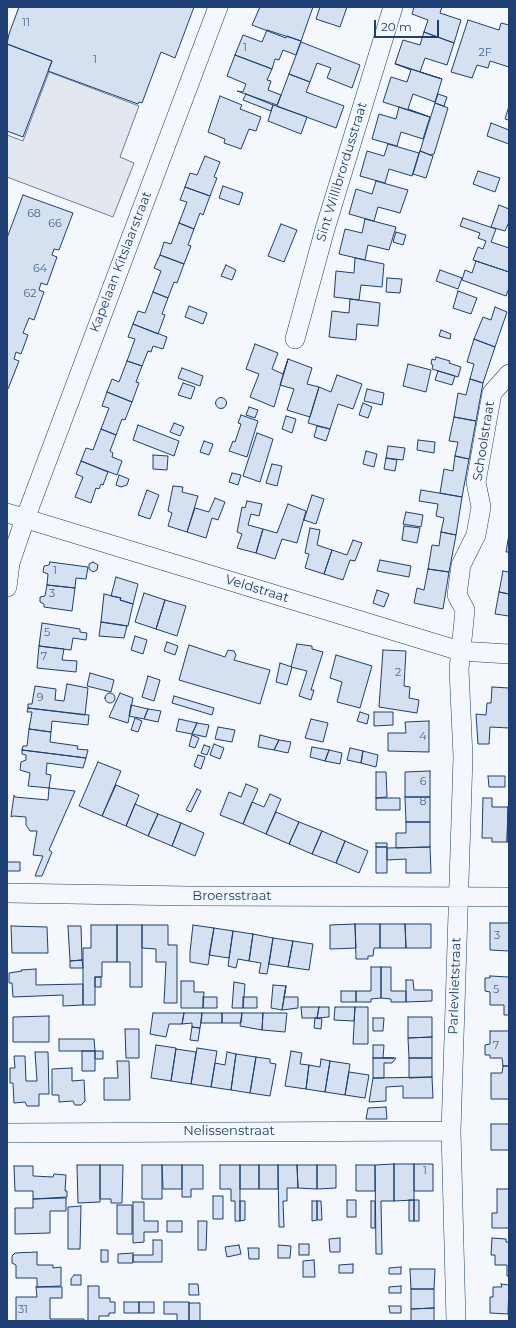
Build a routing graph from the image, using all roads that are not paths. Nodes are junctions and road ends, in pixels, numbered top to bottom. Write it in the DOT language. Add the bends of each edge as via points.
graph roads {
  1 [pos="218,7"];
  2 [pos="393,7"];
  3 [pos="295,339"];
  4 [pos="509,374"];
  5 [pos="7,513"];
  6 [pos="25,518"];
  7 [pos="7,587"];
  8 [pos="460,651"];
  9 [pos="509,654"];
  10 [pos="7,893"];
  11 [pos="457,897"];
  12 [pos="509,897"];
  13 [pos="451,1131"];
  14 [pos="7,1133"];
  15 [pos="456,1321"];
  1 -- 6 [label="street, Kapelaan Kitslaarstraat"];
  2 -- 3 [label="street, Sint Willibrordusstraat" via="325,229"];
  4 -- 8 [label="street, Schoolstraat" via="492,393 476,482 481,507 476,535 461,565 457,595 465,610"];
  5 -- 6 [label="street, Veldstraat"];
  6 -- 7 [label="street, Kapelaan Kitslaarstraat" via="10,563"];
  6 -- 8 [label="street, Veldstraat"];
  8 -- 9 [label="street, Veldstraat"];
  8 -- 11 [label="street, Parlevlietstraat" via="463,757"];
  10 -- 11 [label="street, Broersstraat"];
  11 -- 12 [label="street, Broersstraat"];
  11 -- 13 [label="street, Parlevlietstraat"];
  13 -- 14 [label="street, Nelissenstraat"];
  13 -- 15 [label="street, Parlevlietstraat"];
}
